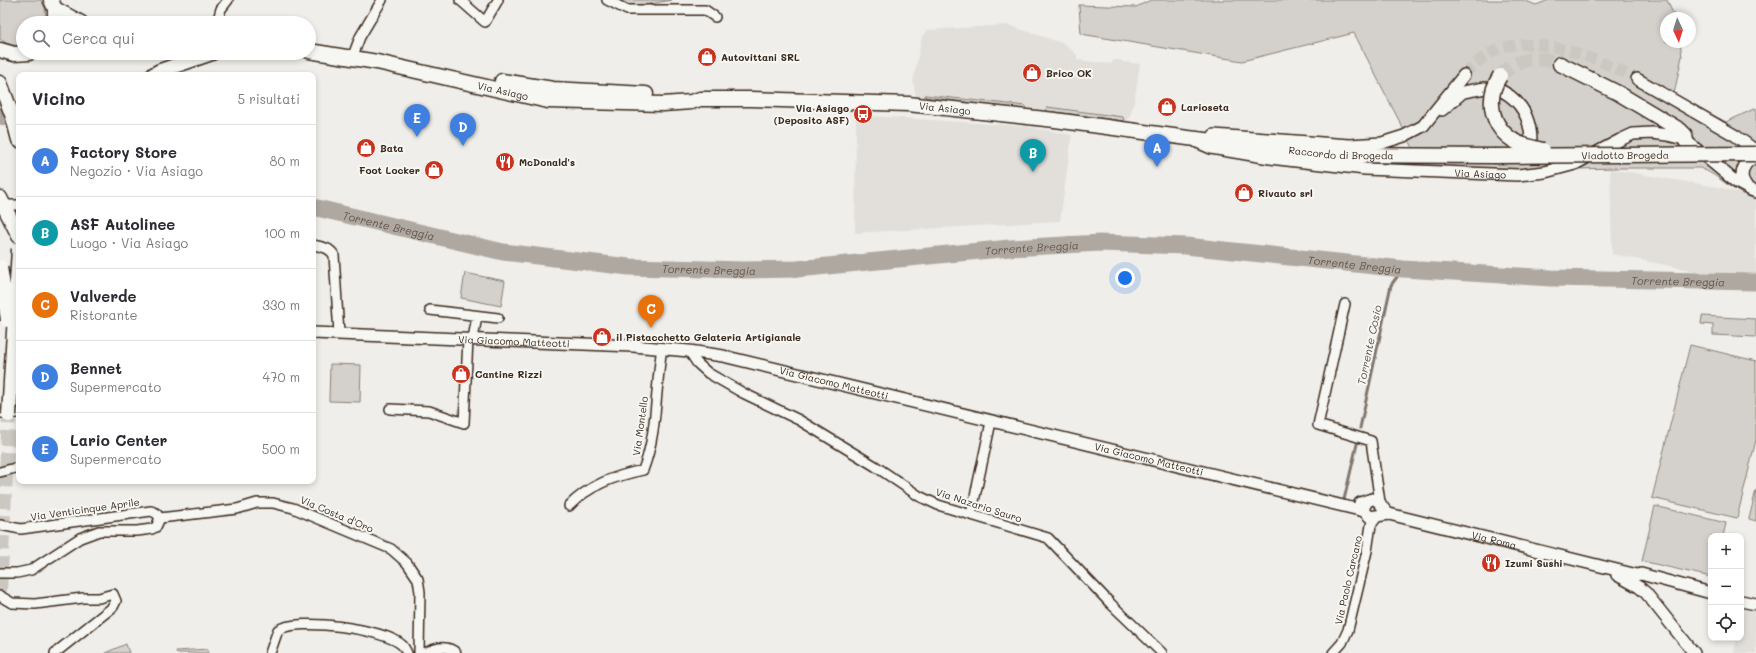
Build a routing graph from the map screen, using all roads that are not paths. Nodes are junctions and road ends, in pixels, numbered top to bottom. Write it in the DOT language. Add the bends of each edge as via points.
graph roads {
  1 [pos="228,0"];
  2 [pos="382,0"];
  3 [pos="460,0"];
  4 [pos="498,0"];
  5 [pos="607,0"];
  6 [pos="54,11"];
  7 [pos="65,16"];
  8 [pos="219,16"];
  9 [pos="715,17"];
  10 [pos="316,44"];
  11 [pos="316,51"];
  12 [pos="350,52"];
  13 [pos="3,54"];
  14 [pos="16,55"];
  15 [pos="189,60"];
  16 [pos="1560,64"];
  17 [pos="158,72"];
  18 [pos="1464,75"];
  19 [pos="1500,76"];
  20 [pos="1636,79"];
  21 [pos="0,83"];
  22 [pos="1485,88"];
  23 [pos="1502,91"];
  24 [pos="1423,126"];
  25 [pos="16,128"];
  26 [pos="1188,138"];
  27 [pos="1531,139"];
  28 [pos="1686,141"];
  29 [pos="1756,151"];
  30 [pos="1561,155"];
  31 [pos="1756,155"];
  32 [pos="1494,156"];
  33 [pos="1508,169"];
  34 [pos="1490,174"];
  35 [pos="1752,191"];
  36 [pos="2,201"];
  37 [pos="16,204"];
  38 [pos="16,230"];
  39 [pos="316,246"];
  40 [pos="0,267"];
  41 [pos="0,289"];
  42 [pos="16,289"];
  43 [pos="16,291"];
  44 [pos="1345,304"];
  45 [pos="430,310"];
  46 [pos="477,316"];
  47 [pos="498,318"];
  48 [pos="0,321"];
  49 [pos="16,322"];
  50 [pos="316,333"];
  51 [pos="340,334"];
  52 [pos="470,339"];
  53 [pos="12,344"];
  54 [pos="662,348"];
  55 [pos="689,351"];
  56 [pos="390,409"];
  57 [pos="9,414"];
  58 [pos="991,422"];
  59 [pos="16,468"];
  60 [pos="0,472"];
  61 [pos="569,506"];
  62 [pos="1365,509"];
  63 [pos="1381,511"];
  64 [pos="971,515"];
  65 [pos="160,518"];
  66 [pos="0,525"];
  67 [pos="1371,532"];
  68 [pos="0,573"];
  69 [pos="1641,581"];
  70 [pos="1708,592"];
  71 [pos="0,596"];
  72 [pos="1744,602"];
  73 [pos="1756,604"];
  74 [pos="56,653"];
  75 [pos="270,653"];
  76 [pos="407,653"];
  77 [pos="419,653"];
  78 [pos="425,653"];
  79 [pos="456,653"];
  80 [pos="1162,653"];
  81 [pos="1333,653"];
  82 [pos="1694,653"];
  1 -- 8 [label="street"];
  2 -- 12 [label="street"];
  3 -- 4 [label="street" via="485,22"];
  5 -- 9 [label="street" via="627,10 705,10"];
  6 -- 7 [label="main road"];
  10 -- 12 [label="main road, Via Asiago"];
  11 -- 12 [label="main road, Via Asiago"];
  12 -- 26 [label="main road, Via Asiago" via="553,89 692,96 700,99 908,104"];
  13 -- 14 [label="main road"];
  15 -- 17 [label="main road"];
  16 -- 28 [label="main road" via="1612,89 1680,130"];
  18 -- 24 [label="street, Via Asiago"];
  19 -- 30 [label="main road, bridge" via="1493,91 1492,105 1495,120 1502,131 1523,145"];
  20 -- 29 [label="street" via="1736,136"];
  21 -- 25 [label="main road"];
  22 -- 24 [label="street" via="1463,92"];
  23 -- 27 [label="street" via="1515,100 1522,109 1530,128"];
  24 -- 26 [label="street, Via Asiago" via="1394,140 1369,144 1328,144 1212,135"];
  26 -- 32 [label="main road, Raccordo di Brogeda" via="1335,155"];
  26 -- 34 [label="street, Via Asiago" via="1211,148 1343,167"];
  28 -- 34 [label="street, Via Asiago" via="1652,133 1633,134 1575,164 1562,168 1532,174"];
  28 -- 35 [label="street, Via Asiago" via="1736,182"];
  30 -- 31 [label="main road, Viadotto Brogeda, bridge"];
  30 -- 32 [label="main road, Viadotto Brogeda, bridge"];
  31 -- 35 [label="street" via="1748,161 1742,171 1742,179"];
  33 -- 34 [label="street"];
  36 -- 37 [label="street"];
  36 -- 38 [label="main road"];
  39 -- 51 [label="street" via="326,248 334,255"];
  40 -- 53 [label="main road, bridge"];
  41 -- 43 [label="street"];
  42 -- 53 [label="main road, bridge"];
  44 -- 63 [label="street" via="1318,426 1371,441"];
  45 -- 46 [label="street"];
  46 -- 47 [label="street"];
  46 -- 52 [label="street"];
  48 -- 49 [label="street"];
  50 -- 51 [label="street, Via Giacomo Matteotti"];
  51 -- 52 [label="street, Via Giacomo Matteotti"];
  52 -- 54 [label="street, Via Giacomo Matteotti"];
  52 -- 56 [label="street" via="464,423 429,411"];
  53 -- 57 [label="main road, bridge"];
  54 -- 55 [label="street, Via Giacomo Matteotti"];
  54 -- 61 [label="street, Via Montello" via="652,436 643,470 608,479 577,497"];
  55 -- 58 [label="street, Via Giacomo Matteotti" via="723,356"];
  55 -- 64 [label="street, Via Nazario Sauro" via="708,374 799,420 919,496"];
  58 -- 62 [label="street, Via Giacomo Matteotti"];
  58 -- 64 [label="street"];
  59 -- 60 [label="street"];
  62 -- 63 [label="street" via="1370,517"];
  62 -- 63 [label="street" via="1374,499"];
  62 -- 67 [label="street, Via Paolo Carcano" via="1365,523"];
  63 -- 67 [label="street, Via Paolo Carcano" via="1371,525"];
  63 -- 69 [label="street, Via Roma" via="1598,566"];
  64 -- 80 [label="street, Via Nazario Sauro" via="1048,538"];
  65 -- 66 [label="street, Via Venticinque Aprile" via="151,511 21,529"];
  65 -- 68 [label="street" via="156,527 152,529 99,530 80,538 31,570"];
  65 -- 77 [label="street, Via Costa d'Oro" via="230,510 257,503 273,503 293,508 391,549 407,563 418,579"];
  67 -- 81 [label="street, Via Paolo Carcano" via="1348,630 1342,643"];
  69 -- 70 [label="street" via="1660,580"];
  69 -- 82 [label="street, Via Roma" via="1650,598"];
  71 -- 74 [label="street" via="12,603 35,604 99,598 113,594 116,601 113,607"];
  72 -- 73 [label="street"];
  75 -- 76 [label="street" via="276,634 281,628 315,624 358,629 393,639 402,645"];
  78 -- 79 [label="street" via="434,648 445,647"];
}
